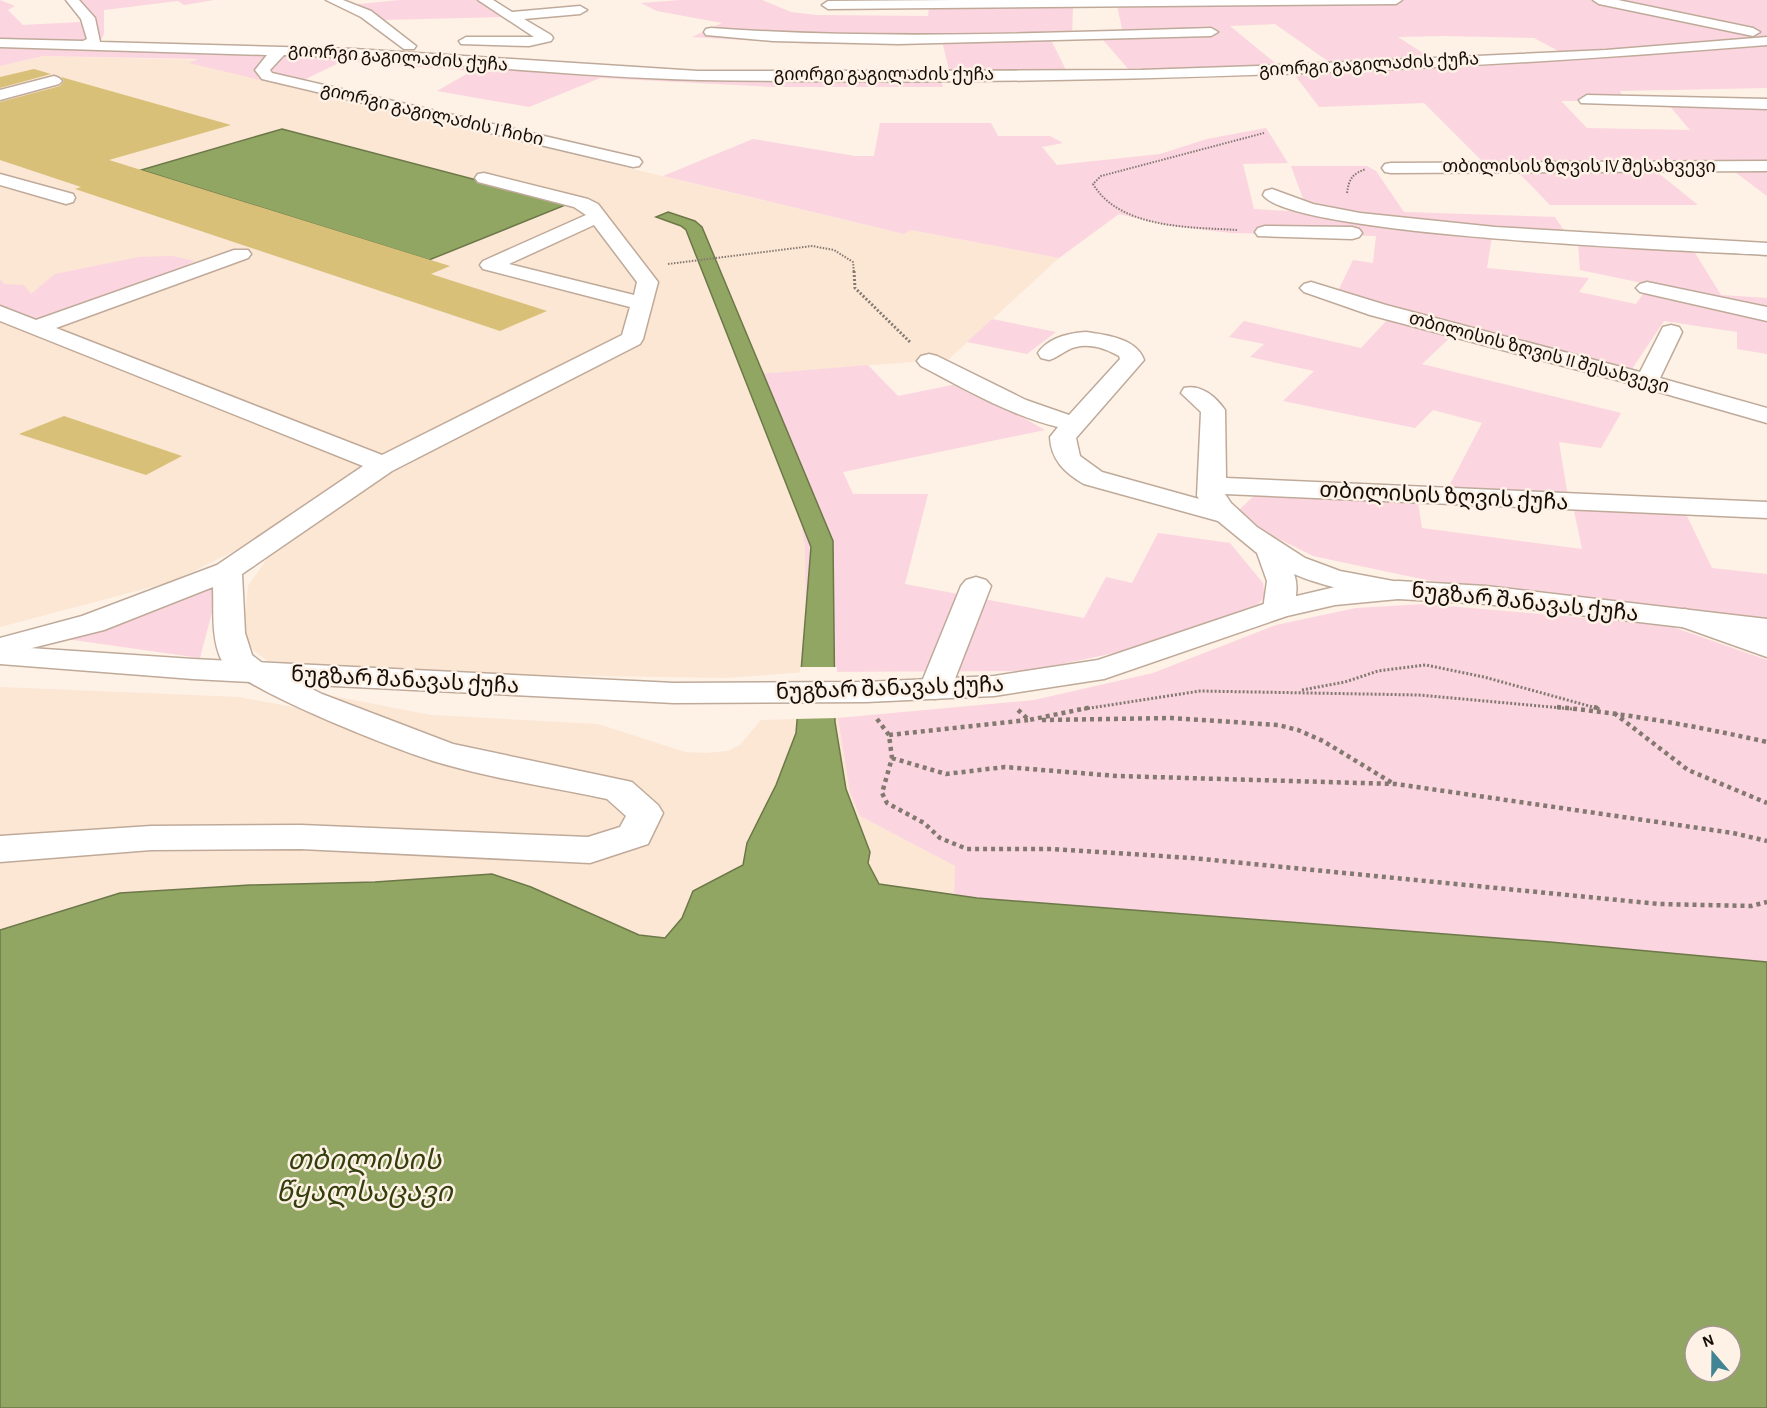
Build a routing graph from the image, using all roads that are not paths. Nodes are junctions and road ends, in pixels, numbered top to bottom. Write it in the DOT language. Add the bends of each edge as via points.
graph roads {
  1 [pos="72,0"];
  2 [pos="332,0"];
  3 [pos="484,0"];
  4 [pos="1396,0"];
  5 [pos="1589,0"];
  6 [pos="1599,0"];
  7 [pos="1641,0"];
  8 [pos="894,3"];
  9 [pos="828,5"];
  10 [pos="1664,6"];
  11 [pos="580,10"];
  12 [pos="509,16"];
  13 [pos="1205,18"];
  14 [pos="1616,19"];
  15 [pos="711,32"];
  16 [pos="1765,36"];
  17 [pos="1644,40"];
  18 [pos="451,41"];
  19 [pos="0,43"];
  20 [pos="425,43"];
  21 [pos="87,45"];
  22 [pos="1717,45"];
  23 [pos="409,46"];
  24 [pos="283,50"];
  25 [pos="1660,50"];
  26 [pos="392,55"];
  27 [pos="1246,56"];
  28 [pos="1258,69"];
  29 [pos="54,81"];
  30 [pos="0,95"];
  31 [pos="1587,100"];
  32 [pos="33,103"];
  33 [pos="1767,104"];
  34 [pos="0,110"];
  35 [pos="633,162"];
  36 [pos="1767,166"];
  37 [pos="1391,168"];
  38 [pos="484,178"];
  39 [pos="0,179"];
  40 [pos="1272,195"];
  41 [pos="66,198"];
  42 [pos="597,217"];
  43 [pos="1264,232"];
  44 [pos="1495,233"];
  45 [pos="1767,249"];
  46 [pos="242,254"];
  47 [pos="1311,288"];
  48 [pos="1647,288"];
  49 [pos="642,304"];
  50 [pos="0,313"];
  51 [pos="1767,314"];
  52 [pos="37,327"];
  53 [pos="1671,332"];
  54 [pos="1049,353"];
  55 [pos="929,361"];
  56 [pos="1647,381"];
  57 [pos="1193,393"];
  58 [pos="1767,416"];
  59 [pos="1074,424"];
  60 [pos="383,465"];
  61 [pos="1213,485"];
  62 [pos="1767,510"];
  63 [pos="1224,514"];
  64 [pos="1270,551"];
  65 [pos="227,571"];
  66 [pos="976,586"];
  67 [pos="1398,590"];
  68 [pos="1278,609"];
  69 [pos="1685,618"];
  70 [pos="1767,628"];
  71 [pos="0,647"];
  72 [pos="1767,648"];
  73 [pos="0,655"];
  74 [pos="255,673"];
  75 [pos="935,689"];
  76 [pos="0,849"];
  1 -- 21 [label="street" via="88,18 94,40"];
  2 -- 23 [label="street" via="366,14"];
  3 -- 12 [label="street"];
  4 -- 13 [label="street"];
  5 -- 14 [label="street"];
  6 -- 10 [label="street"];
  7 -- 10 [label="street"];
  8 -- 9 [label="street"];
  8 -- 13 [label="street"];
  10 -- 16 [label="street"];
  10 -- 22 [label="street"];
  11 -- 12 [label="street"];
  12 -- 18 [label="street" via="546,38 529,42"];
  13 -- 15 [label="street" via="876,41"];
  16 -- 22 [label="street, გიორგი გაგილაძის ქუჩა"];
  17 -- 25 [label="street"];
  19 -- 21 [label="street, გიორგი გაგილაძის ქუჩა"];
  20 -- 23 [label="street"];
  21 -- 24 [label="street, გიორგი გაგილაძის ქუჩა"];
  22 -- 25 [label="street, გიორგი გაგილაძის ქუჩა"];
  23 -- 26 [label="street"];
  24 -- 26 [label="street, გიორგი გაგილაძის ქუჩა"];
  24 -- 35 [label="street, გიორგი გაგილაძის I ჩიხი" via="262,70 267,76"];
  25 -- 28 [label="street, გიორგი გაგილაძის ქუჩა"];
  26 -- 28 [label="street, გიორგი გაგილაძის ქუჩა" via="698,75 1119,74"];
  27 -- 28 [label="street"];
  29 -- 30 [label="street"];
  31 -- 33 [label="street"];
  32 -- 34 [label="street"];
  36 -- 37 [label="street, თბილისის ზღვის IV შესახვევი"];
  38 -- 42 [label="street" via="586,205"];
  39 -- 41 [label="street"];
  40 -- 44 [label="street" via="1309,210 1360,219"];
  42 -- 49 [label="street" via="648,282"];
  42 -- 49 [label="street" via="490,265"];
  43 -- 44 [label="street"];
  44 -- 45 [label="street"];
  46 -- 52 [label="street"];
  47 -- 56 [label="street, თბილისის ზღვის II შესახვევი" via="1378,310"];
  48 -- 51 [label="street"];
  49 -- 60 [label="street" via="632,339"];
  50 -- 52 [label="street"];
  52 -- 60 [label="street"];
  53 -- 56 [label="street"];
  54 -- 59 [label="street" via="1062,342 1085,339 1118,346 1130,354 1132,360"];
  55 -- 59 [label="street" via="1020,408"];
  56 -- 58 [label="street, თბილისის ზღვის II შესახვევი"];
  57 -- 61 [label="street" via="1213,410"];
  59 -- 63 [label="street" via="1063,437 1062,448 1077,469 1093,478"];
  60 -- 65 [label="street"];
  61 -- 62 [label="street, თბილისის ზღვის ქუჩა"];
  61 -- 63 [label="street" via="1211,496"];
  63 -- 64 [label="street"];
  64 -- 67 [label="street" via="1324,576"];
  64 -- 68 [label="street" via="1282,581"];
  65 -- 71 [label="street" via="93,624"];
  65 -- 74 [label="street" via="230,633 237,659"];
  66 -- 75 [label="street"];
  67 -- 68 [label="street, ნუგზარ შანავას ქუჩა" via="1335,596"];
  67 -- 69 [label="street, ნუგზარ შანავას ქუჩა" via="1486,595"];
  68 -- 75 [label="street, ნუგზარ შანავას ქუჩა" via="1104,669 994,686"];
  69 -- 70 [label="street, ნუგზარ შანავას ქუჩა"];
  69 -- 72 [label="street"];
  73 -- 74 [label="street, ნუგზარ შანავას ქუჩა"];
  74 -- 75 [label="street, ნუგზარ შანავას ქუჩა" via="763,693 870,703"];
  74 -- 76 [label="street" via="310,701 444,753 619,790 645,813 635,835 590,850 301,837 151,838"];
}
